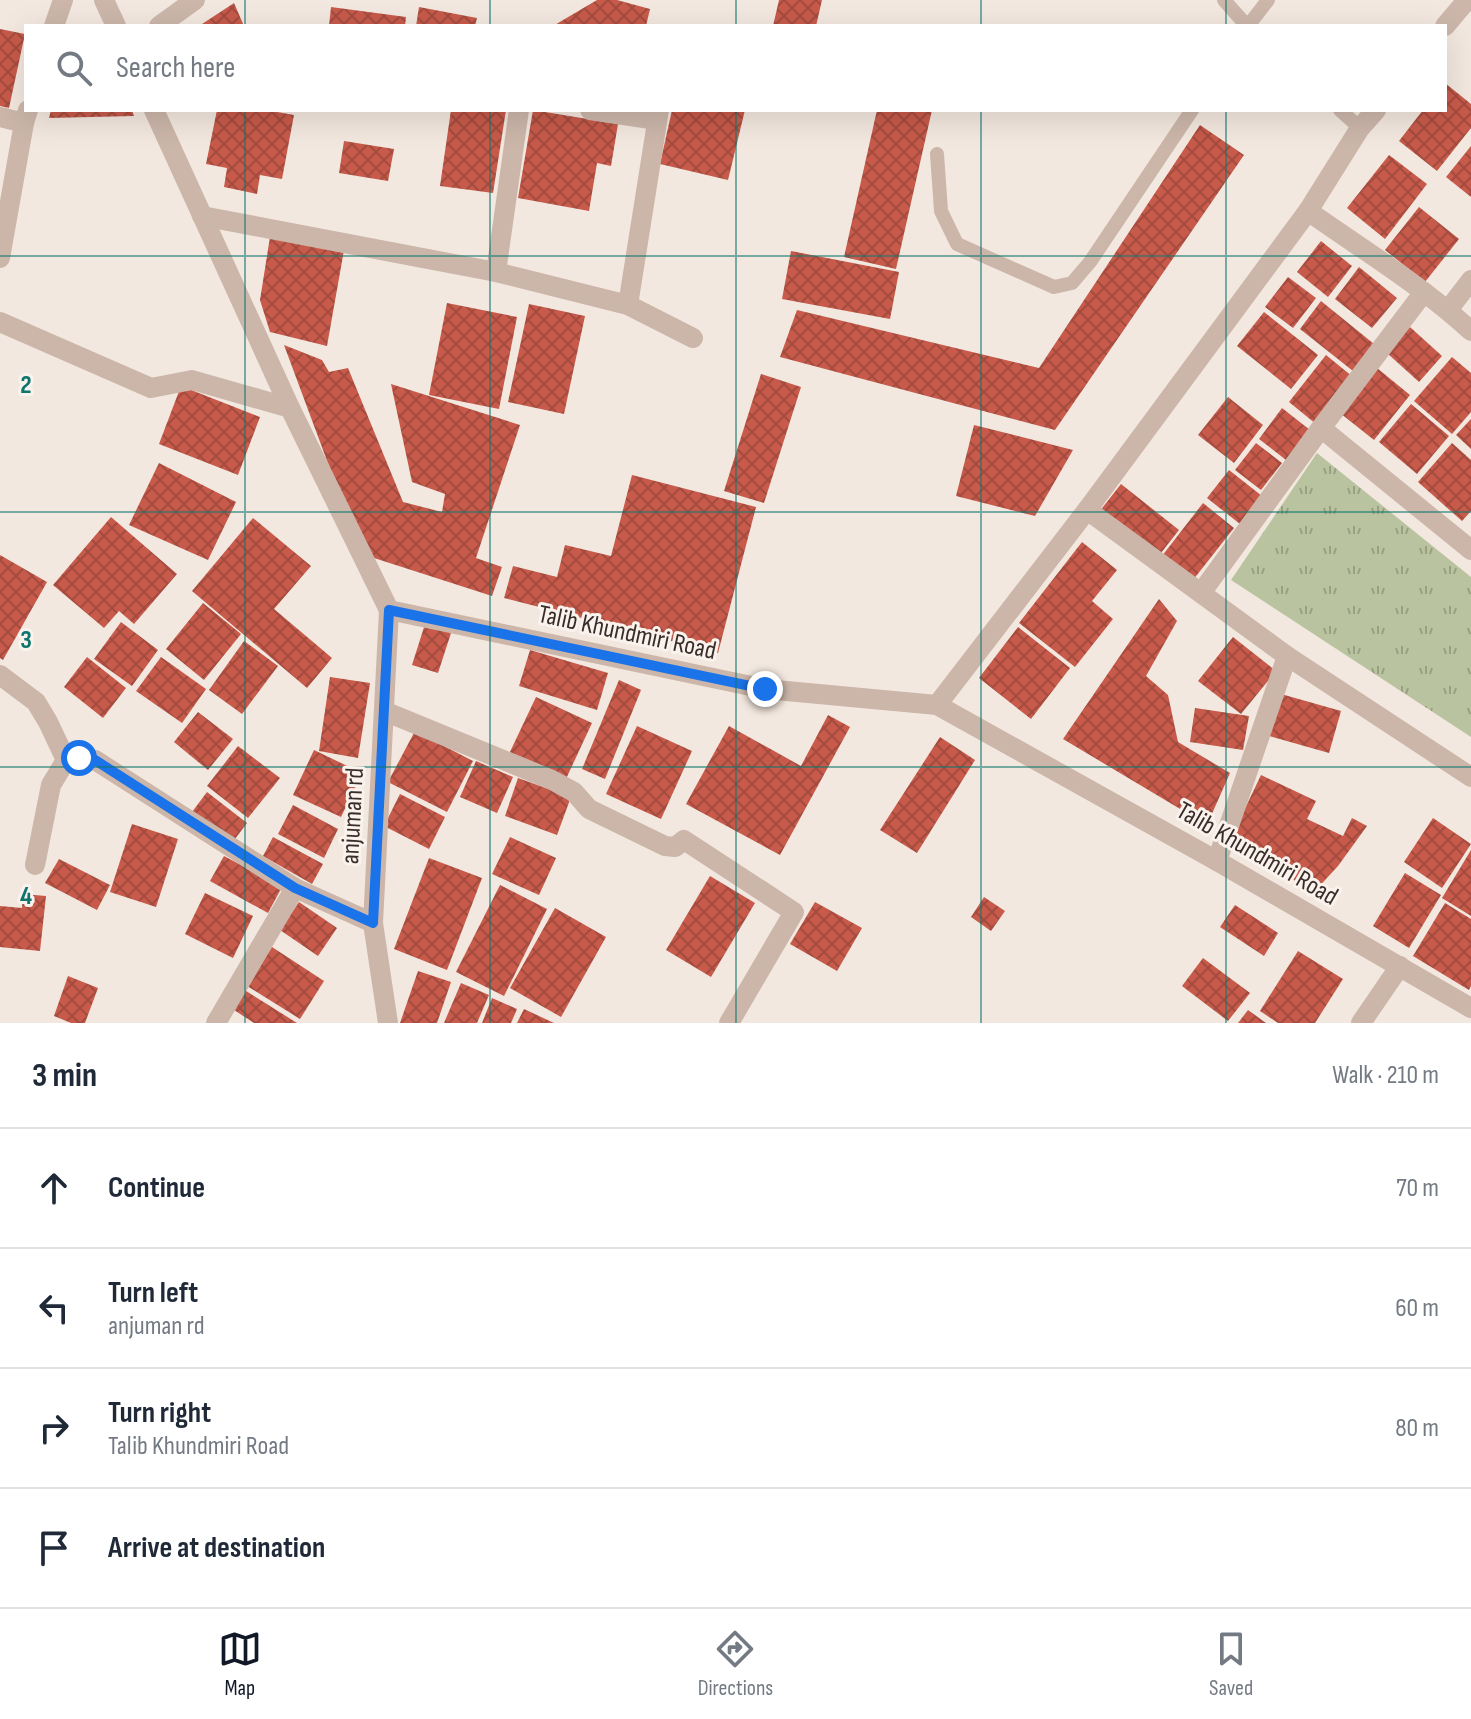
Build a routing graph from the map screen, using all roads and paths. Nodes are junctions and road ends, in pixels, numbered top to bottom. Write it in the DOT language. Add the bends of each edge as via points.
graph roads {
  1 [pos="63,0"];
  2 [pos="104,0"];
  3 [pos="195,0"];
  4 [pos="1224,0"];
  5 [pos="1268,0"];
  6 [pos="1467,0"];
  7 [pos="55,24"];
  8 [pos="115,24"];
  9 [pos="162,24"];
  10 [pos="1246,24"];
  11 [pos="1250,24"];
  12 [pos="1447,24"];
  13 [pos="155,112"];
  14 [pos="519,112"];
  15 [pos="617,112"];
  16 [pos="1191,112"];
  17 [pos="1342,112"];
  18 [pos="1374,112"];
  19 [pos="658,115"];
  20 [pos="26,116"];
  21 [pos="0,117"];
  22 [pos="1360,128"];
  23 [pos="937,154"];
  24 [pos="1308,211"];
  25 [pos="202,216"];
  26 [pos="0,258"];
  27 [pos="496,272"];
  28 [pos="1471,280"];
  29 [pos="1424,292"];
  30 [pos="628,305"];
  31 [pos="1448,310"];
  32 [pos="0,322"];
  33 [pos="1471,331"];
  34 [pos="693,338"];
  35 [pos="290,408"];
  36 [pos="1321,428"];
  37 [pos="1087,510"];
  38 [pos="1471,550"];
  39 [pos="1201,593"];
  40 [pos="389,610"];
  41 [pos="1287,656"];
  42 [pos="0,675"];
  43 [pos="937,705"];
  44 [pos="384,711"];
  45 [pos="66,760"];
  46 [pos="1471,777"];
  47 [pos="1217,861"];
  48 [pos="35,865"];
  49 [pos="295,888"];
  50 [pos="373,923"];
  51 [pos="1400,966"];
  52 [pos="1471,1008"];
  53 [pos="216,1023"];
  54 [pos="388,1023"];
  55 [pos="729,1023"];
  56 [pos="1361,1023"];
  1 -- 7 [label="street"];
  2 -- 8 [label="street"];
  3 -- 9 [label="street"];
  4 -- 10 [label="lane"];
  5 -- 11 [label="lane"];
  6 -- 12 [label="street"];
  13 -- 25 [label="street"];
  14 -- 27 [label="street"];
  15 -- 19 [label="street"];
  16 -- 23 [label="lane" via="1090,262 1072,283 1054,287 957,244 941,211"];
  17 -- 22 [label="lane"];
  18 -- 22 [label="street"];
  19 -- 30 [label="street"];
  20 -- 21 [label="street"];
  20 -- 26 [label="street"];
  22 -- 24 [label="street"];
  24 -- 29 [label="street"];
  24 -- 37 [label="street"];
  25 -- 27 [label="street"];
  25 -- 35 [label="street"];
  27 -- 30 [label="street"];
  28 -- 31 [label="street"];
  29 -- 31 [label="street"];
  29 -- 36 [label="street"];
  30 -- 34 [label="street"];
  31 -- 33 [label="street"];
  32 -- 35 [label="street" via="151,388 192,380"];
  35 -- 40 [label="street"];
  36 -- 38 [label="street"];
  36 -- 39 [label="street"];
  37 -- 39 [label="street"];
  37 -- 43 [label="street"];
  39 -- 41 [label="street"];
  40 -- 43 [label="street, Talib Khundmiri Road" via="765,689"];
  40 -- 44 [label="street, anjuman rd"];
  41 -- 46 [label="street"];
  41 -- 47 [label="street"];
  42 -- 45 [label="street" via="36,702"];
  43 -- 47 [label="street, Talib Khundmiri Road"];
  44 -- 50 [label="street, anjuman rd"];
  44 -- 55 [label="street" via="552,780 574,792 589,809 665,846 684,840 794,912"];
  45 -- 48 [label="street" via="51,785"];
  45 -- 49 [label="street" via="95,760"];
  47 -- 51 [label="street, Talib Khundmiri Road"];
  49 -- 50 [label="street"];
  49 -- 53 [label="street"];
  50 -- 54 [label="street, anjuman rd"];
  51 -- 52 [label="street, Talib Khundmiri Road"];
  51 -- 56 [label="street"];
}
